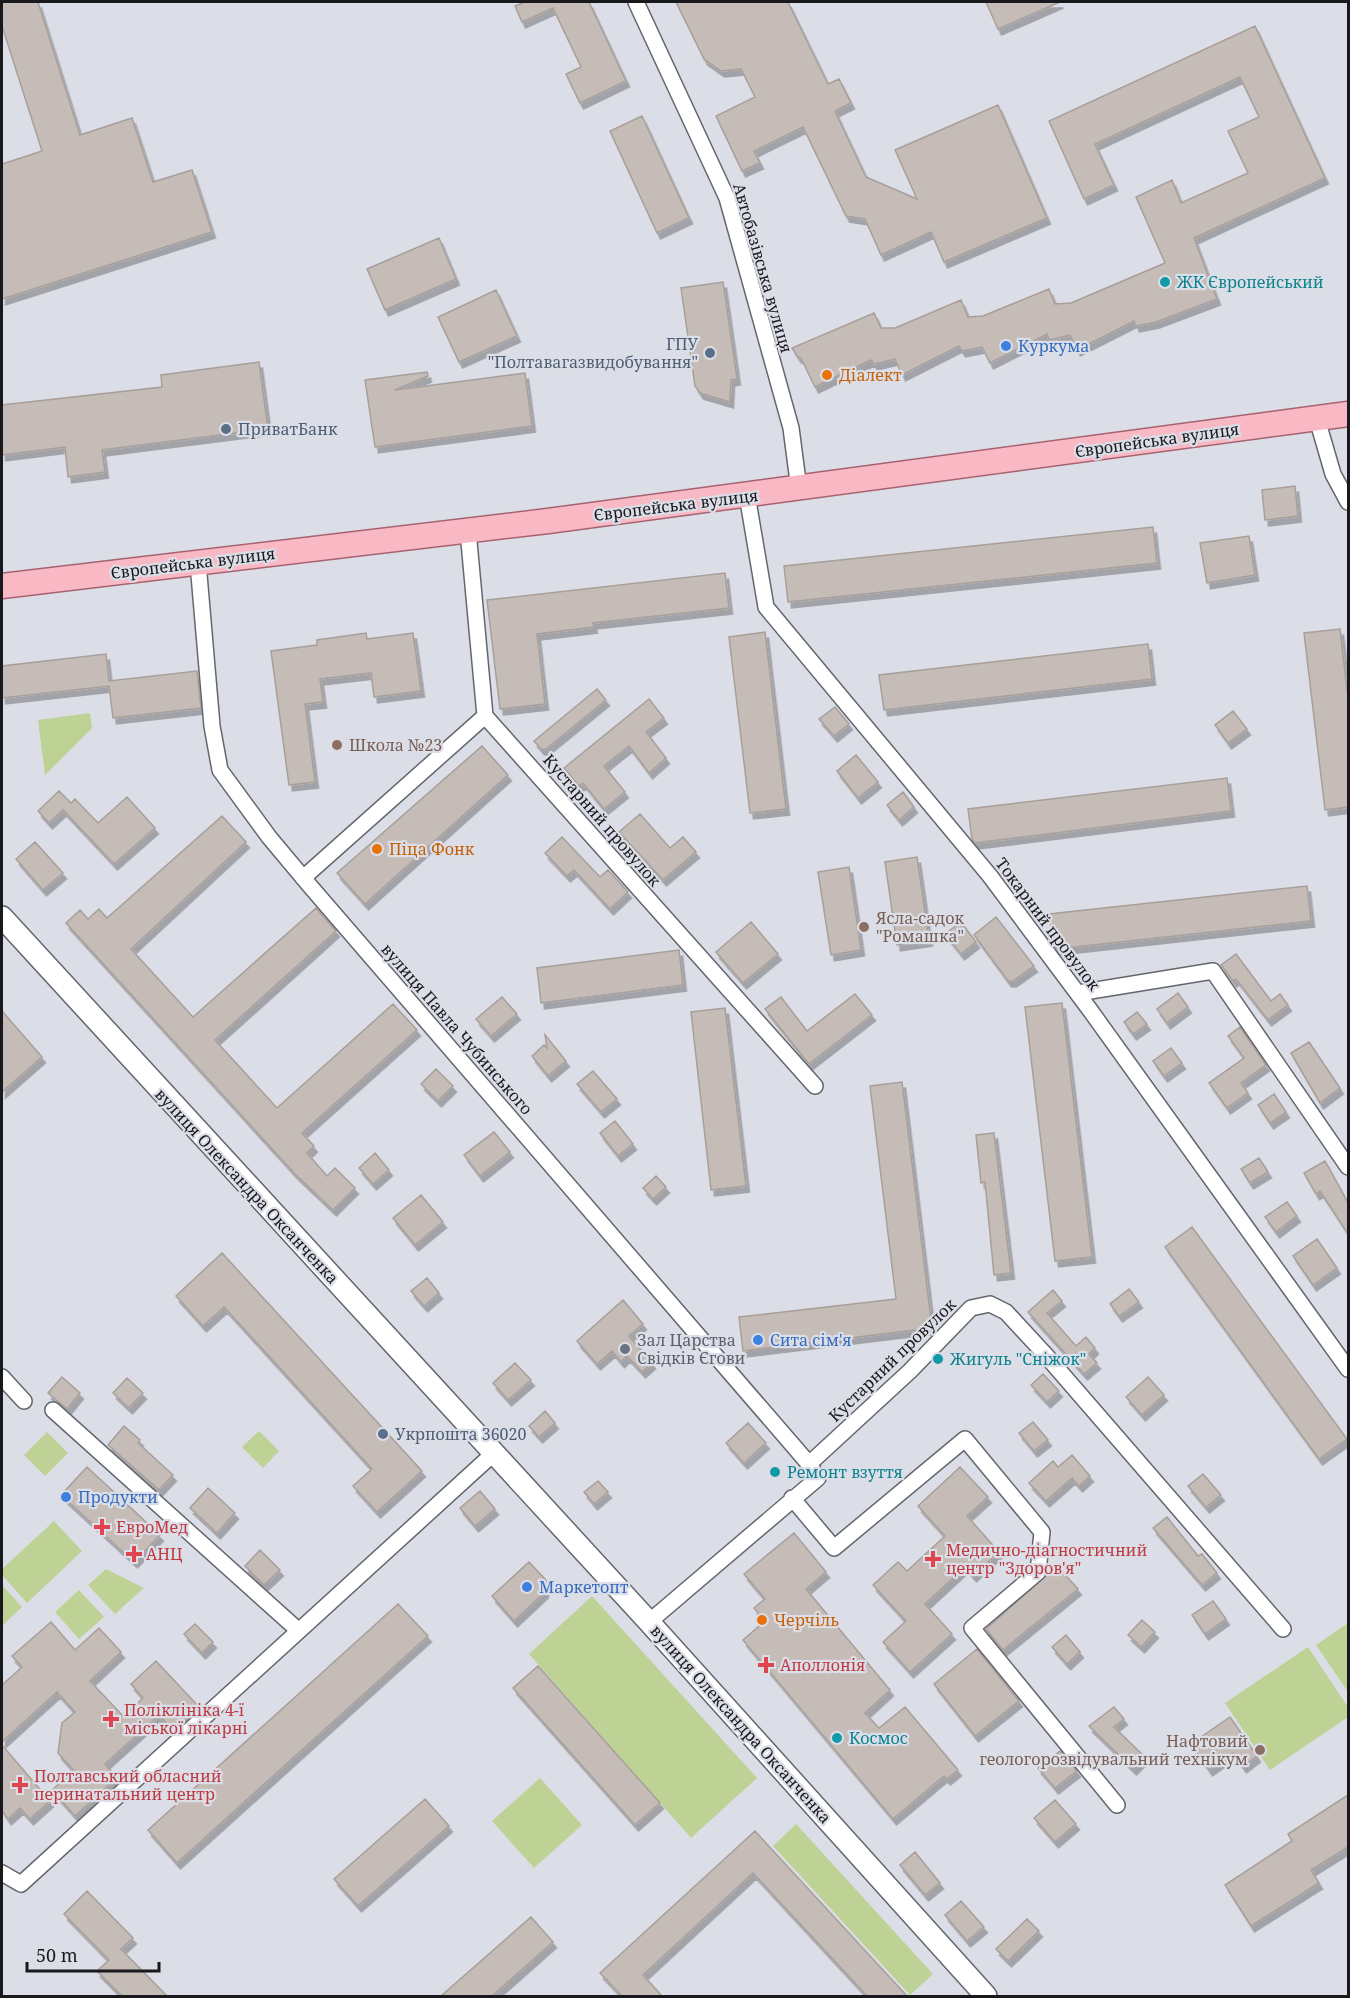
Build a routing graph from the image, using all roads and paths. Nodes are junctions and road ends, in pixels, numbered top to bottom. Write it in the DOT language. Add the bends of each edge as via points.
graph roads {
  1 [pos="636,2"];
  2 [pos="1348,414"];
  3 [pos="1317,418"];
  4 [pos="799,489"];
  5 [pos="747,495"];
  6 [pos="1348,502"];
  7 [pos="468,531"];
  8 [pos="198,562"];
  9 [pos="2,586"];
  10 [pos="485,716"];
  11 [pos="303,878"];
  12 [pos="2,917"];
  13 [pos="1078,993"];
  14 [pos="815,1086"];
  15 [pos="1348,1167"];
  16 [pos="1348,1369"];
  17 [pos="2,1377"];
  18 [pos="24,1401"];
  19 [pos="53,1410"];
  20 [pos="493,1454"];
  21 [pos="809,1464"];
  22 [pos="792,1498"];
  23 [pos="649,1622"];
  24 [pos="1283,1629"];
  25 [pos="299,1630"];
  26 [pos="1117,1805"];
  27 [pos="2,1873"];
  28 [pos="986,1996"];
  1 -- 4 [label="street, Автобазівська вулиця" via="727,198 791,428"];
  2 -- 3 [label="main road, Європейська вулиця"];
  3 -- 4 [label="main road, Європейська вулиця"];
  3 -- 6 [label="street" via="1334,474"];
  4 -- 5 [label="main road, Європейська вулиця"];
  5 -- 7 [label="main road, Європейська вулиця"];
  5 -- 13 [label="street, Токарний провулок" via="766,607 990,876"];
  7 -- 8 [label="main road, Європейська вулиця"];
  7 -- 10 [label="street"];
  8 -- 9 [label="main road, Європейська вулиця"];
  8 -- 11 [label="street, вулиця Павла Чубинського" via="212,726 220,770"];
  10 -- 11 [label="street"];
  10 -- 14 [label="street, Кустарний провулок"];
  11 -- 21 [label="street, вулиця Павла Чубинського"];
  12 -- 20 [label="main road, вулиця Олександра Оксанченка"];
  13 -- 15 [label="street" via="1213,970"];
  13 -- 16 [label="street, Токарний провулок"];
  17 -- 18 [label="street"];
  19 -- 25 [label="street"];
  20 -- 23 [label="main road, вулиця Олександра Оксанченка"];
  20 -- 25 [label="street"];
  21 -- 22 [label="street" via="818,1478"];
  21 -- 24 [label="street, Кустарний провулок" via="910,1371 971,1308 990,1304 1006,1311 1043,1352"];
  22 -- 23 [label="street"];
  22 -- 26 [label="street" via="834,1548 965,1438 1042,1532 1038,1572 972,1628"];
  23 -- 28 [label="main road, вулиця Олександра Оксанченка"];
  25 -- 27 [label="street" via="21,1884"];
}
